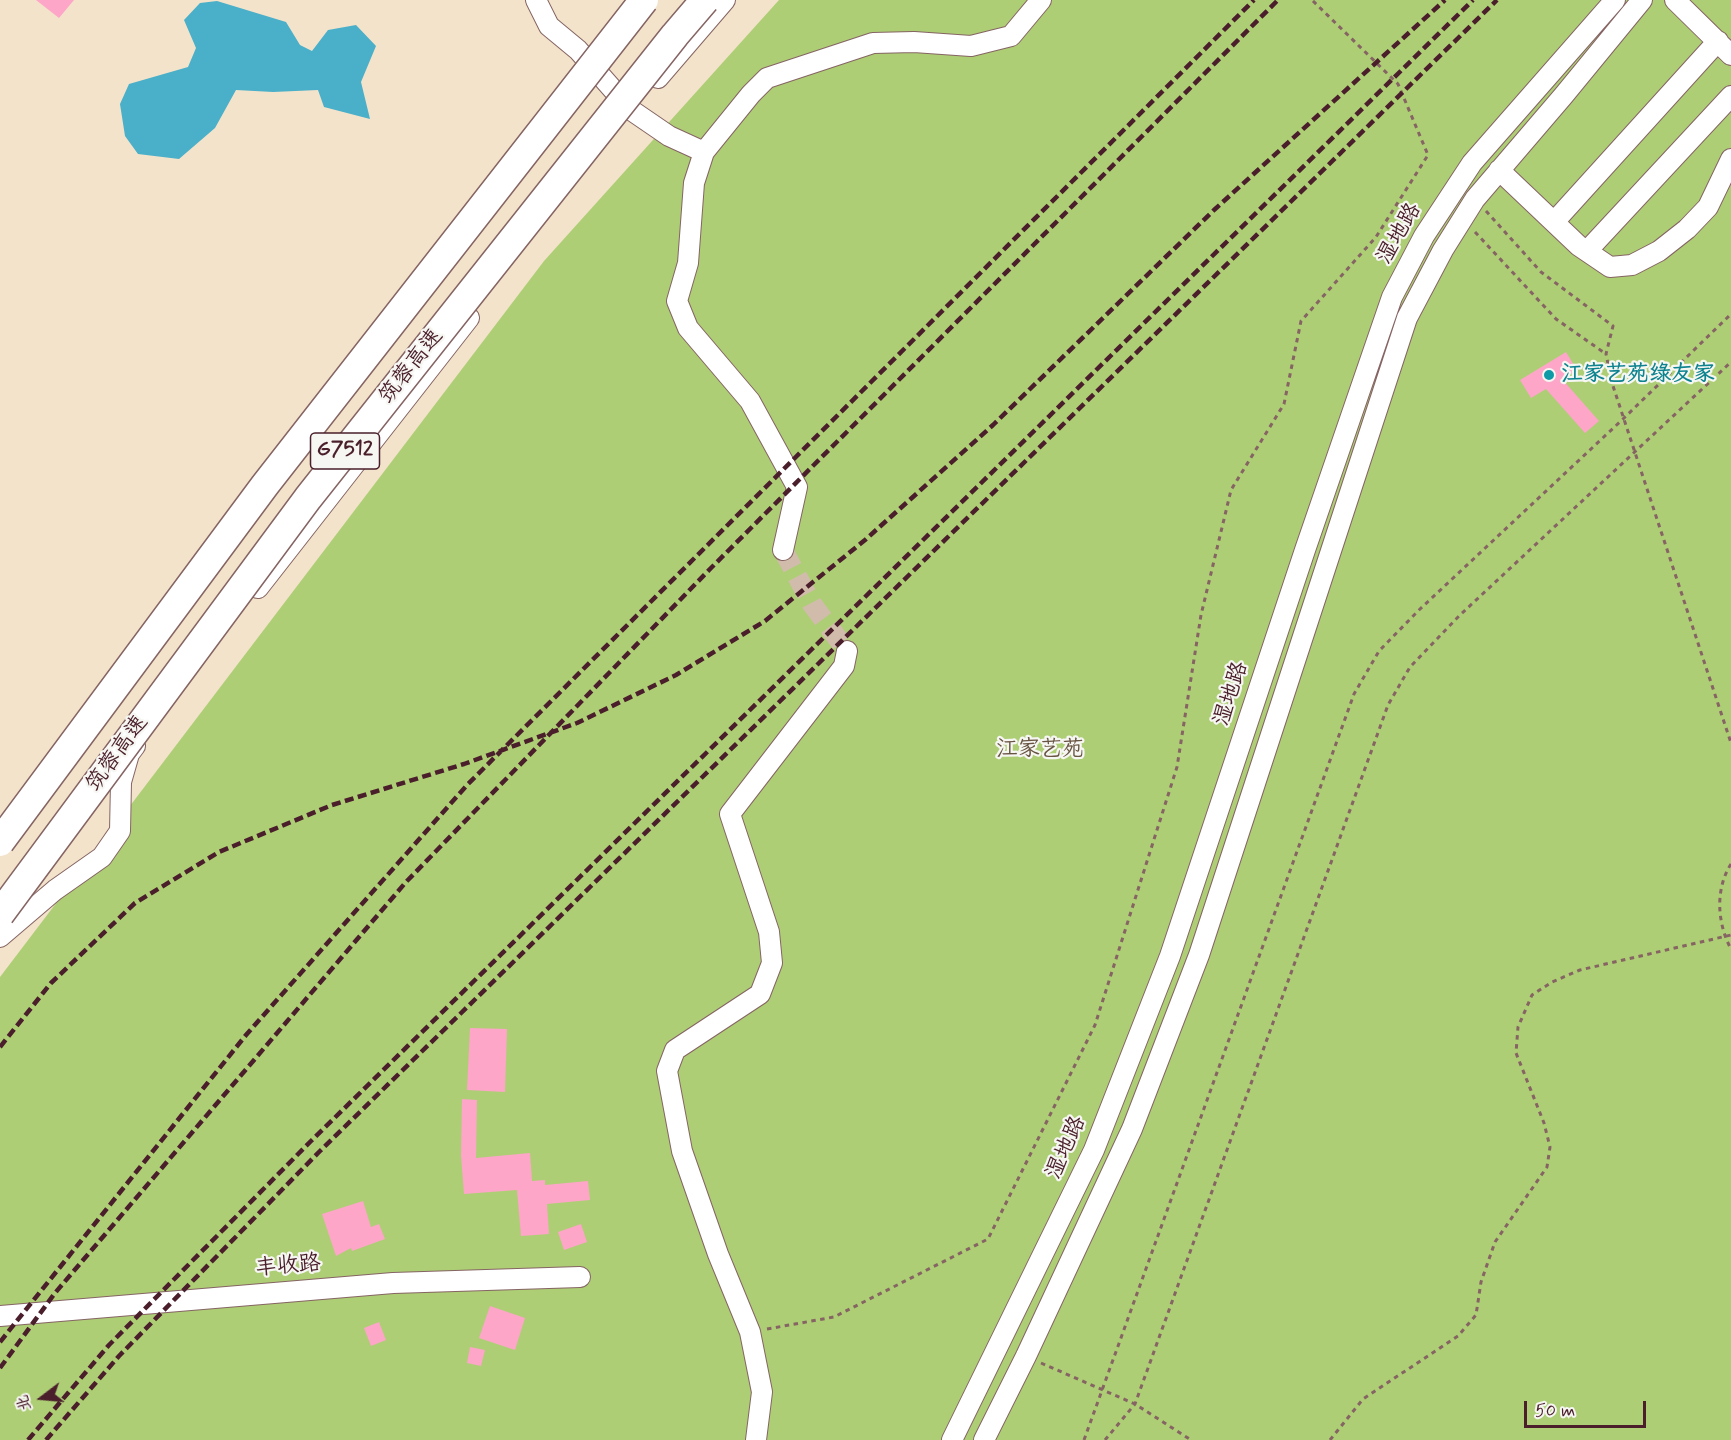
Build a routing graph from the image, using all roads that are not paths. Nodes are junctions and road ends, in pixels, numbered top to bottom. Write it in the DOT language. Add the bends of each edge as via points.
graph roads {
  1 [pos="536,0"];
  2 [pos="644,0"];
  3 [pos="705,0"];
  4 [pos="725,0"];
  5 [pos="1041,0"];
  6 [pos="1614,0"];
  7 [pos="1642,0"];
  8 [pos="1675,0"];
  9 [pos="1725,48"];
  10 [pos="1731,96"];
  11 [pos="631,110"];
  12 [pos="704,152"];
  13 [pos="1731,159"];
  14 [pos="1499,170"];
  15 [pos="1554,222"];
  16 [pos="1587,251"];
  17 [pos="783,550"];
  18 [pos="847,651"];
  19 [pos="0,842"];
  20 [pos="3,924"];
  21 [pos="580,1277"];
  22 [pos="0,1316"];
  23 [pos="756,1440"];
  24 [pos="952,1440"];
  25 [pos="984,1440"];
  1 -- 11 [label="street" via="549,26 578,50"];
  2 -- 19 [label="highway, 筑蓉高速 / G7512, bridge" via="265,485"];
  3 -- 20 [label="highway, 筑蓉高速 / G7512, bridge" via="308,498"];
  4 -- 11 [label="street"];
  5 -- 12 [label="street" via="1011,36 971,46 873,43 767,78"];
  6 -- 24 [label="street, 湿地路" via="1472,163 1424,236 1392,297 1170,956 1094,1150"];
  7 -- 14 [label="street, 湿地路"];
  8 -- 9 [label="street"];
  9 -- 15 [label="street"];
  10 -- 16 [label="street"];
  11 -- 12 [label="street" via="669,136"];
  11 -- 20 [label="street" via="129,754 121,782 120,831 102,857"];
  12 -- 17 [label="street" via="694,183 688,263 677,301 688,328 750,401 797,487"];
  13 -- 16 [label="street" via="1707,207 1659,251 1632,265 1610,267"];
  14 -- 15 [label="street"];
  14 -- 25 [label="street, 湿地路" via="1461,218 1407,318 1199,955 1132,1129"];
  15 -- 16 [label="street"];
  18 -- 23 [label="street" via="844,666 730,814 769,932 772,963 760,994 675,1050 667,1071 682,1151 750,1332 762,1392"];
  21 -- 22 [label="street, 丰收路" via="393,1283"];
}
